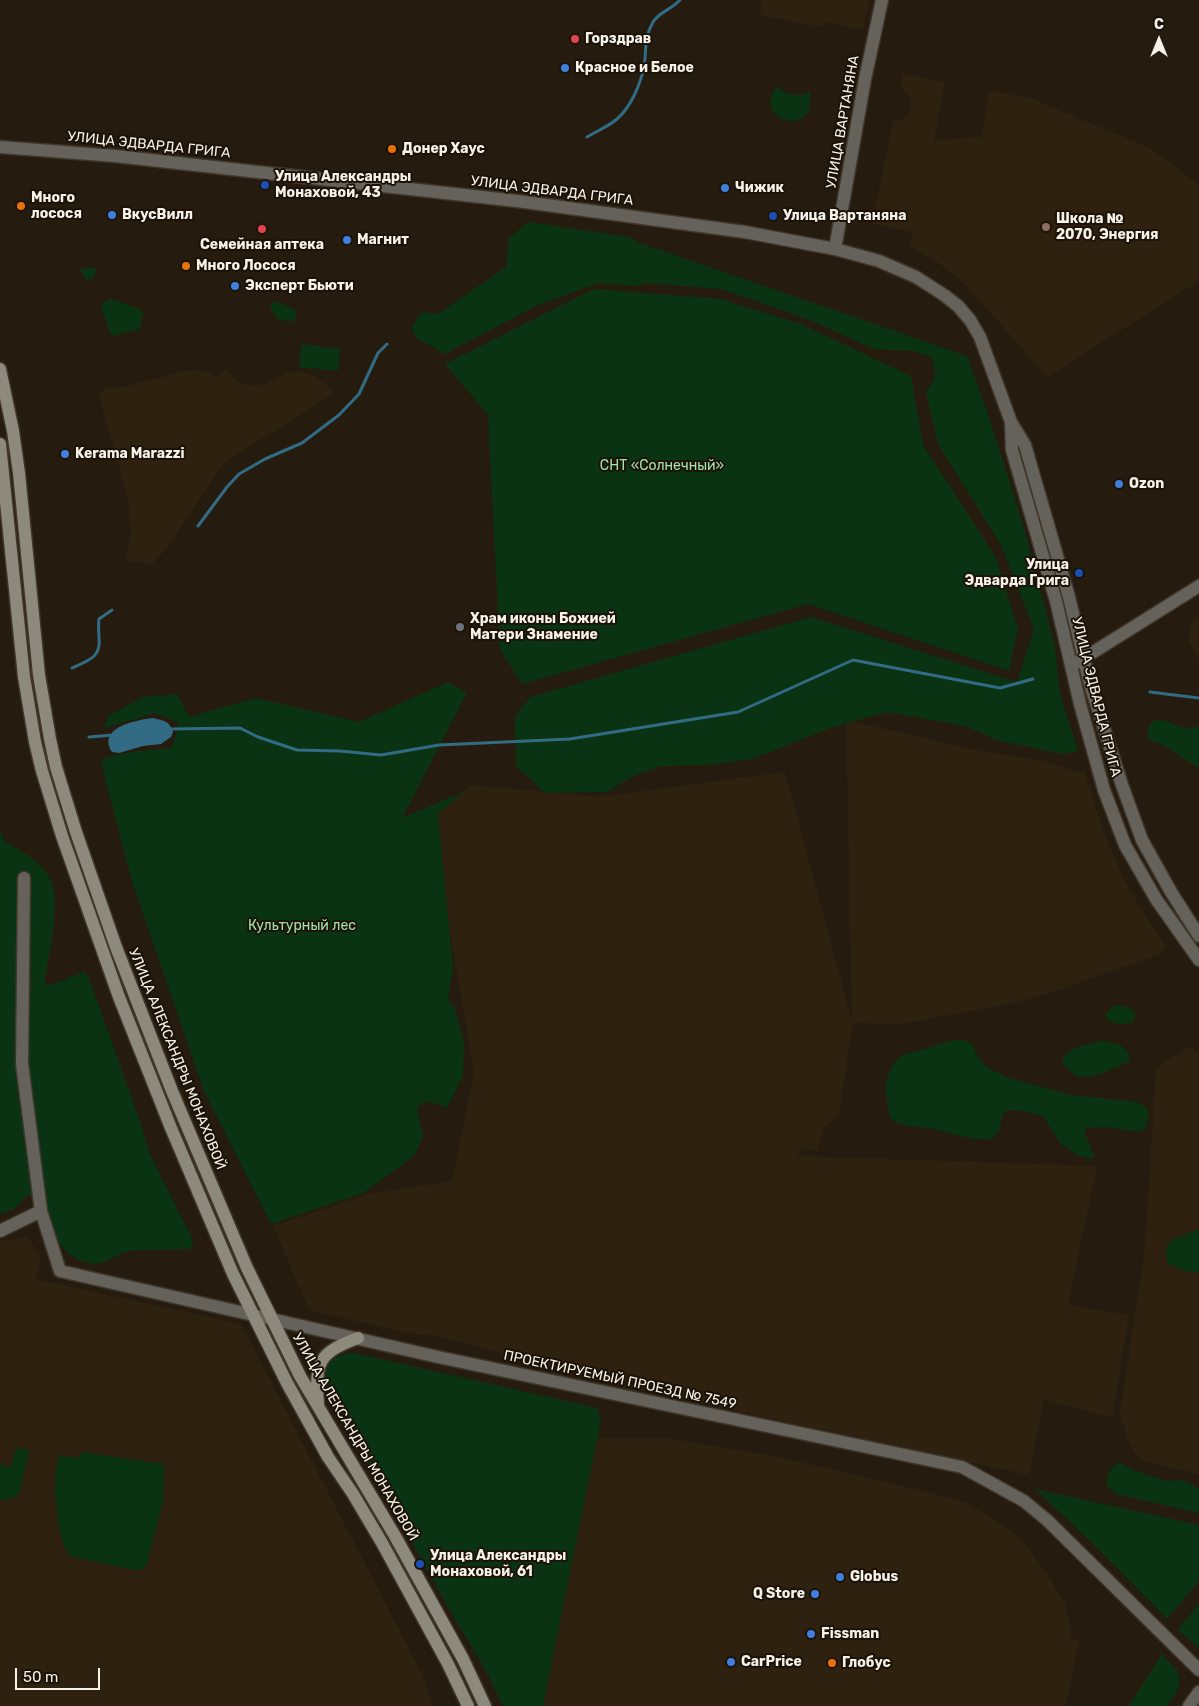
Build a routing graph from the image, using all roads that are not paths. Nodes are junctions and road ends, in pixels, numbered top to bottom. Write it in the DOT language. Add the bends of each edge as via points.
graph roads {
  1 [pos="882,0"];
  2 [pos="0,147"];
  3 [pos="835,250"];
  4 [pos="0,369"];
  5 [pos="1011,422"];
  6 [pos="0,444"];
  7 [pos="1199,586"];
  8 [pos="1084,659"];
  9 [pos="1071,666"];
  10 [pos="24,878"];
  11 [pos="1199,936"];
  12 [pos="1199,960"];
  13 [pos="41,1210"];
  14 [pos="0,1231"];
  15 [pos="254,1315"];
  16 [pos="272,1318"];
  17 [pos="358,1338"];
  18 [pos="318,1406"];
  19 [pos="463,1659"];
  20 [pos="1199,1670"];
  21 [pos="1199,1692"];
  22 [pos="468,1706"];
  23 [pos="485,1706"];
  24 [pos="494,1706"];
  25 [pos="1189,1706"];
  1 -- 3 [label="street, УЛИЦА ВАРТАНЯНА"];
  2 -- 3 [label="street, УЛИЦА ЭДВАРДА ГРИГА" via="115,156 517,201 745,232"];
  3 -- 5 [label="street, УЛИЦА ЭДВАРДА ГРИГА" via="879,261 916,278 958,306 980,337"];
  4 -- 16 [label="main road, УЛИЦА АЛЕКСАНДРЫ МОНАХОВОЙ" via="19,473 39,675 56,767 133,992 231,1233"];
  5 -- 8 [label="street, УЛИЦА ЭДВАРДА ГРИГА" via="1025,445 1070,597"];
  5 -- 9 [label="street, УЛИЦА ЭДВАРДА ГРИГА" via="1012,450 1056,601"];
  6 -- 15 [label="main road" via="24,677 42,771 119,997 190,1173"];
  7 -- 8 [label="street"];
  8 -- 9 [label="street"];
  8 -- 11 [label="street, УЛИЦА ЭДВАРДА ГРИГА" via="1142,840"];
  9 -- 12 [label="street, УЛИЦА ЭДВАРДА ГРИГА" via="1104,790 1125,845 1156,899"];
  10 -- 13 [label="street" via="22,1064"];
  13 -- 14 [label="street"];
  13 -- 15 [label="street, ПРОЕКТИРУЕМЫЙ ПРОЕЗД № 7549" via="60,1272"];
  15 -- 16 [label="street, ПРОЕКТИРУЕМЫЙ ПРОЕЗД № 7549"];
  15 -- 22 [label="main road" via="328,1457 407,1588"];
  16 -- 17 [label="street, ПРОЕКТИРУЕМЫЙ ПРОЕЗД № 7549"];
  16 -- 18 [label="main road, УЛИЦА АЛЕКСАНДРЫ МОНАХОВОЙ"];
  17 -- 18 [label="main road" via="339,1345 321,1361 316,1380"];
  17 -- 20 [label="street, ПРОЕКТИРУЕМЫЙ ПРОЕЗД № 7549" via="962,1467 1024,1501 1048,1521"];
  18 -- 19 [label="main road, УЛИЦА АЛЕКСАНДРЫ МОНАХОВОЙ"];
  19 -- 23 [label="main road, УЛИЦА АЛЕКСАНДРЫ МОНАХОВОЙ"];
  19 -- 24 [label="main road"];
  21 -- 25 [label="street"];
}
